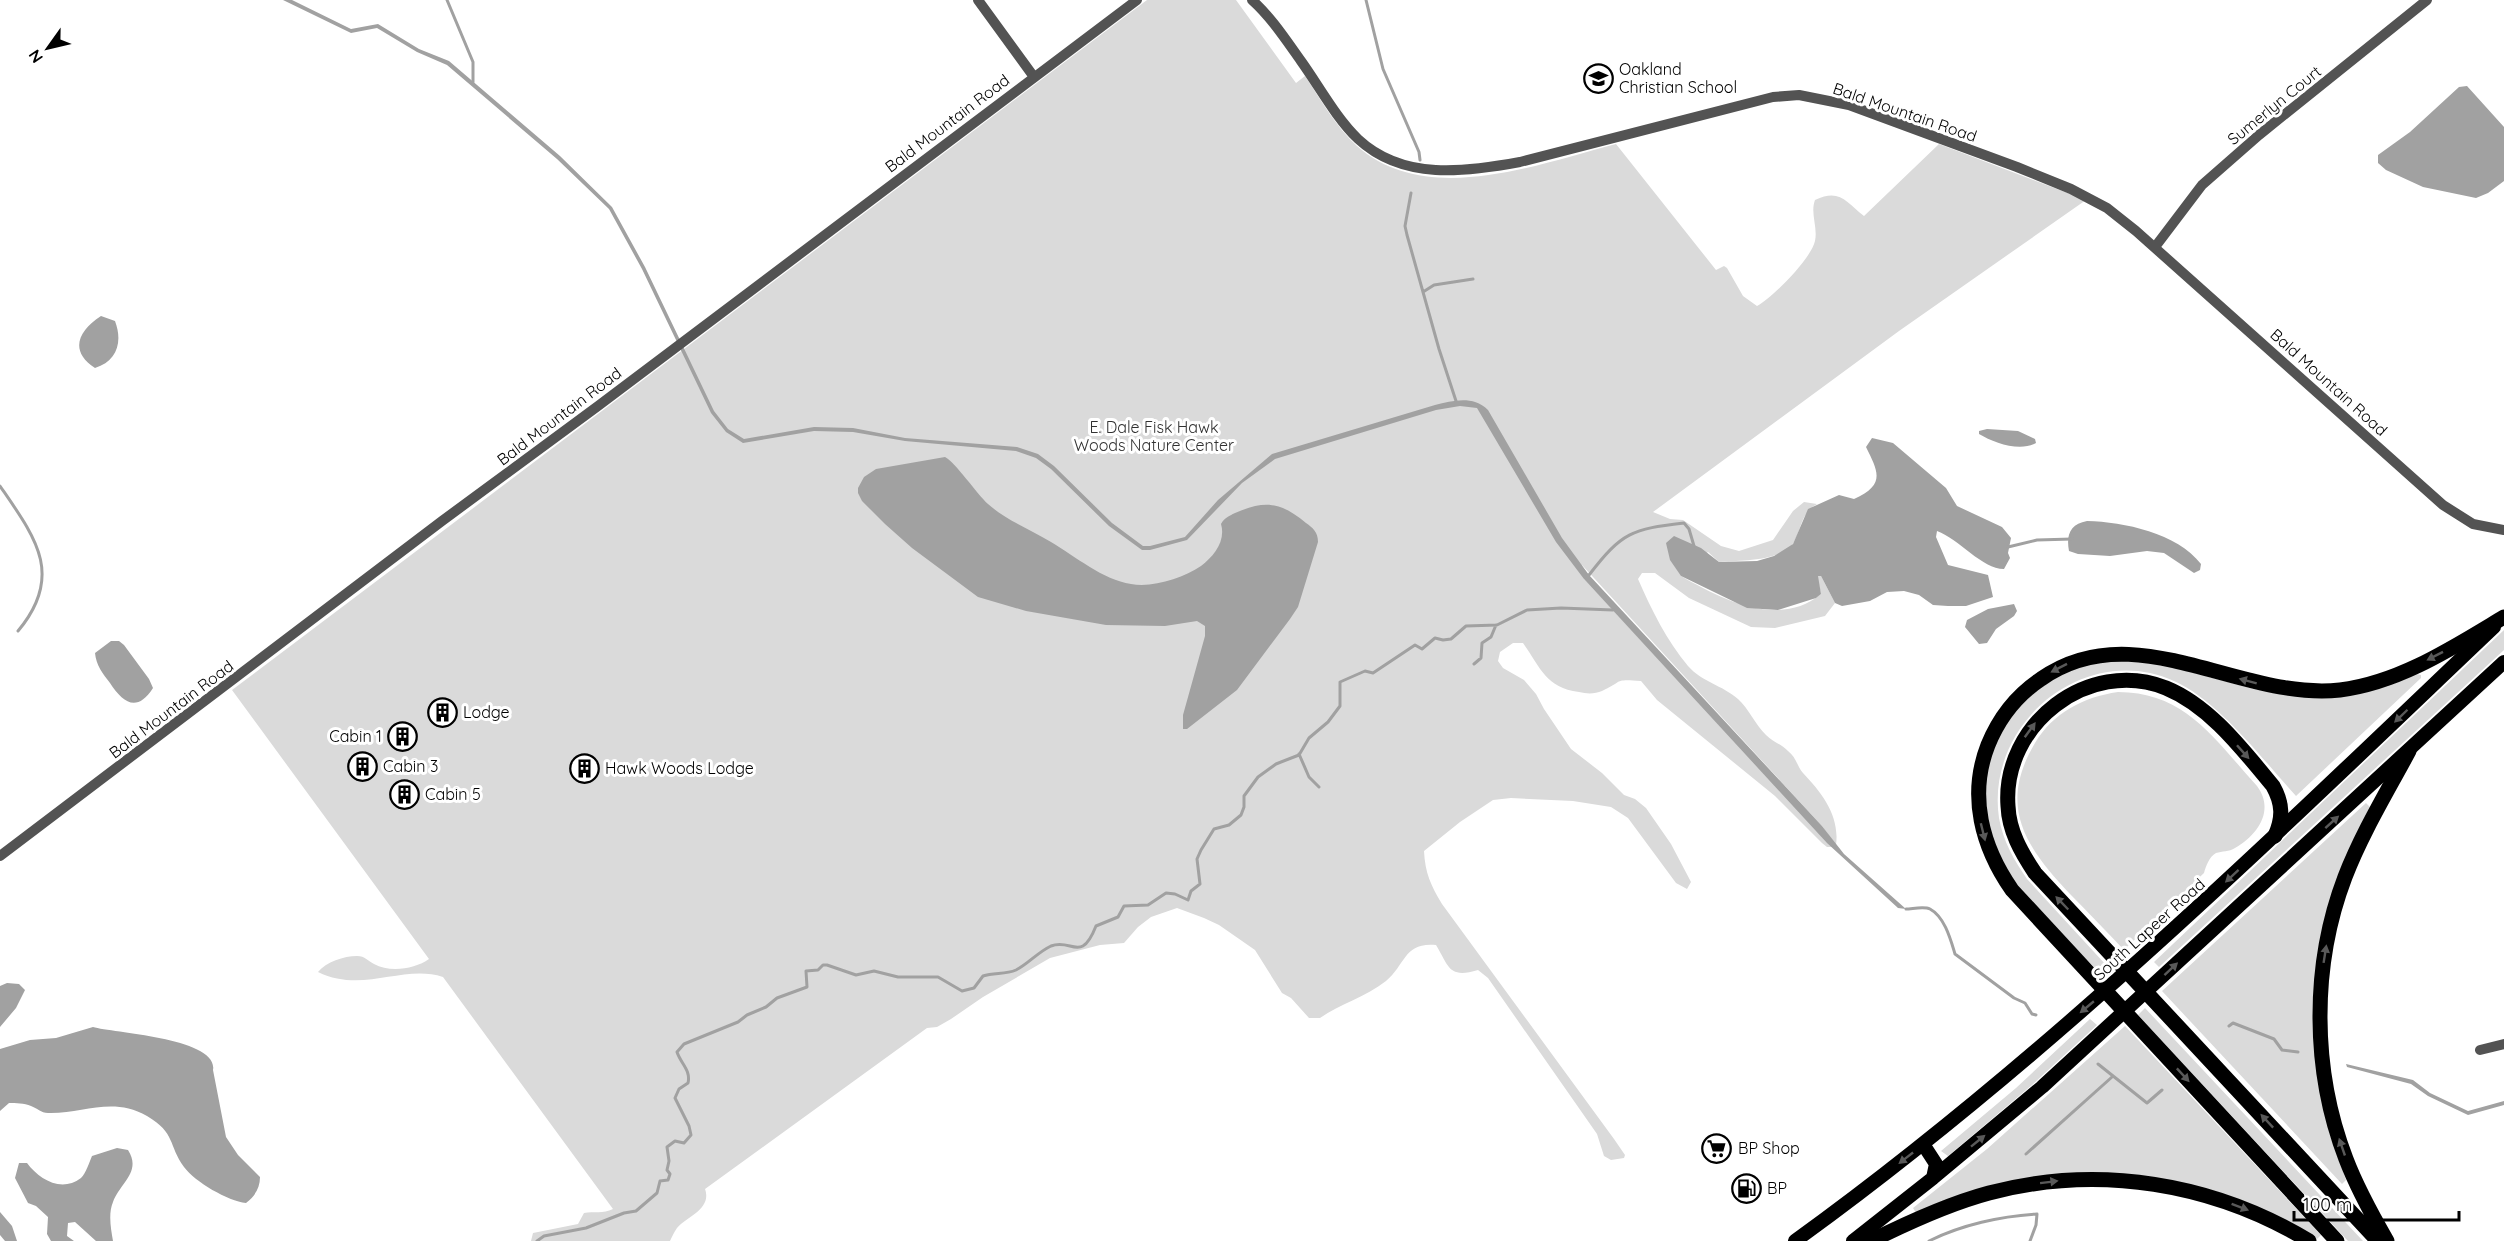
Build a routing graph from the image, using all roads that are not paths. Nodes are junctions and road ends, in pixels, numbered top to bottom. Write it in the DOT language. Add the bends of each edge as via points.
graph roads {
  1 [pos="978,0"];
  2 [pos="1137,0"];
  3 [pos="1252,0"];
  4 [pos="2427,0"];
  5 [pos="1034,77"];
  6 [pos="2155,247"];
  7 [pos="2504,530"];
  8 [pos="2504,617"];
  9 [pos="2504,662"];
  10 [pos="2409,751"];
  11 [pos="2275,836"];
  12 [pos="0,856"];
  13 [pos="2504,1044"];
  14 [pos="2480,1050"];
  15 [pos="1923,1144"];
  16 [pos="1933,1178"];
  17 [pos="1795,1241"];
  18 [pos="1853,1241"];
  19 [pos="1871,1241"];
  20 [pos="2309,1241"];
  21 [pos="2337,1241"];
  22 [pos="2378,1241"];
  23 [pos="2387,1241"];
  1 -- 5 [label="street"];
  2 -- 5 [label="street, Bald Mountain Road"];
  3 -- 6 [label="street, Bald Mountain Road" via="1282,34 1358,139 1399,163 1448,171 1485,168 1773,97 1798,95 1849,105 2071,189 2107,208"];
  4 -- 6 [label="street, Sumerlyn Court" via="2202,185"];
  5 -- 12 [label="street, Bald Mountain Road"];
  6 -- 7 [label="street, Bald Mountain Road" via="2443,505 2473,524"];
  8 -- 11 [label="main road, South Lapeer Road, one-way"];
  8 -- 21 [label="highway, one-way" via="2410,668 2374,683 2340,690 2275,688 2161,658 2118,653 2091,656 2035,682 2007,711 1992,736 1981,771 1979,811 1986,844 2001,874 2080,965"];
  9 -- 10 [label="main road"];
  16 -- 10 [label="main road, one-way" via="2042,1087"];
  23 -- 10 [label="highway, one-way" via="2360,1191 2338,1136 2322,1061 2320,1008 2325,954 2344,879"];
  11 -- 15 [label="main road, South Lapeer Road, one-way" via="2095,1001"];
  22 -- 11 [label="highway, one-way" via="2035,873 2010,822 2011,767 2034,723 2070,694 2099,684 2130,680 2163,687 2188,700 2215,722 2273,786 2281,812"];
  13 -- 14 [label="street"];
  15 -- 16 [label="main road" via="1936,1164"];
  15 -- 17 [label="main road, South Lapeer Road, one-way"];
  16 -- 18 [label="main road"];
  19 -- 20 [label="highway, one-way" via="1932,1213 1988,1194 2042,1183 2083,1180 2178,1188 2278,1223"];
}
